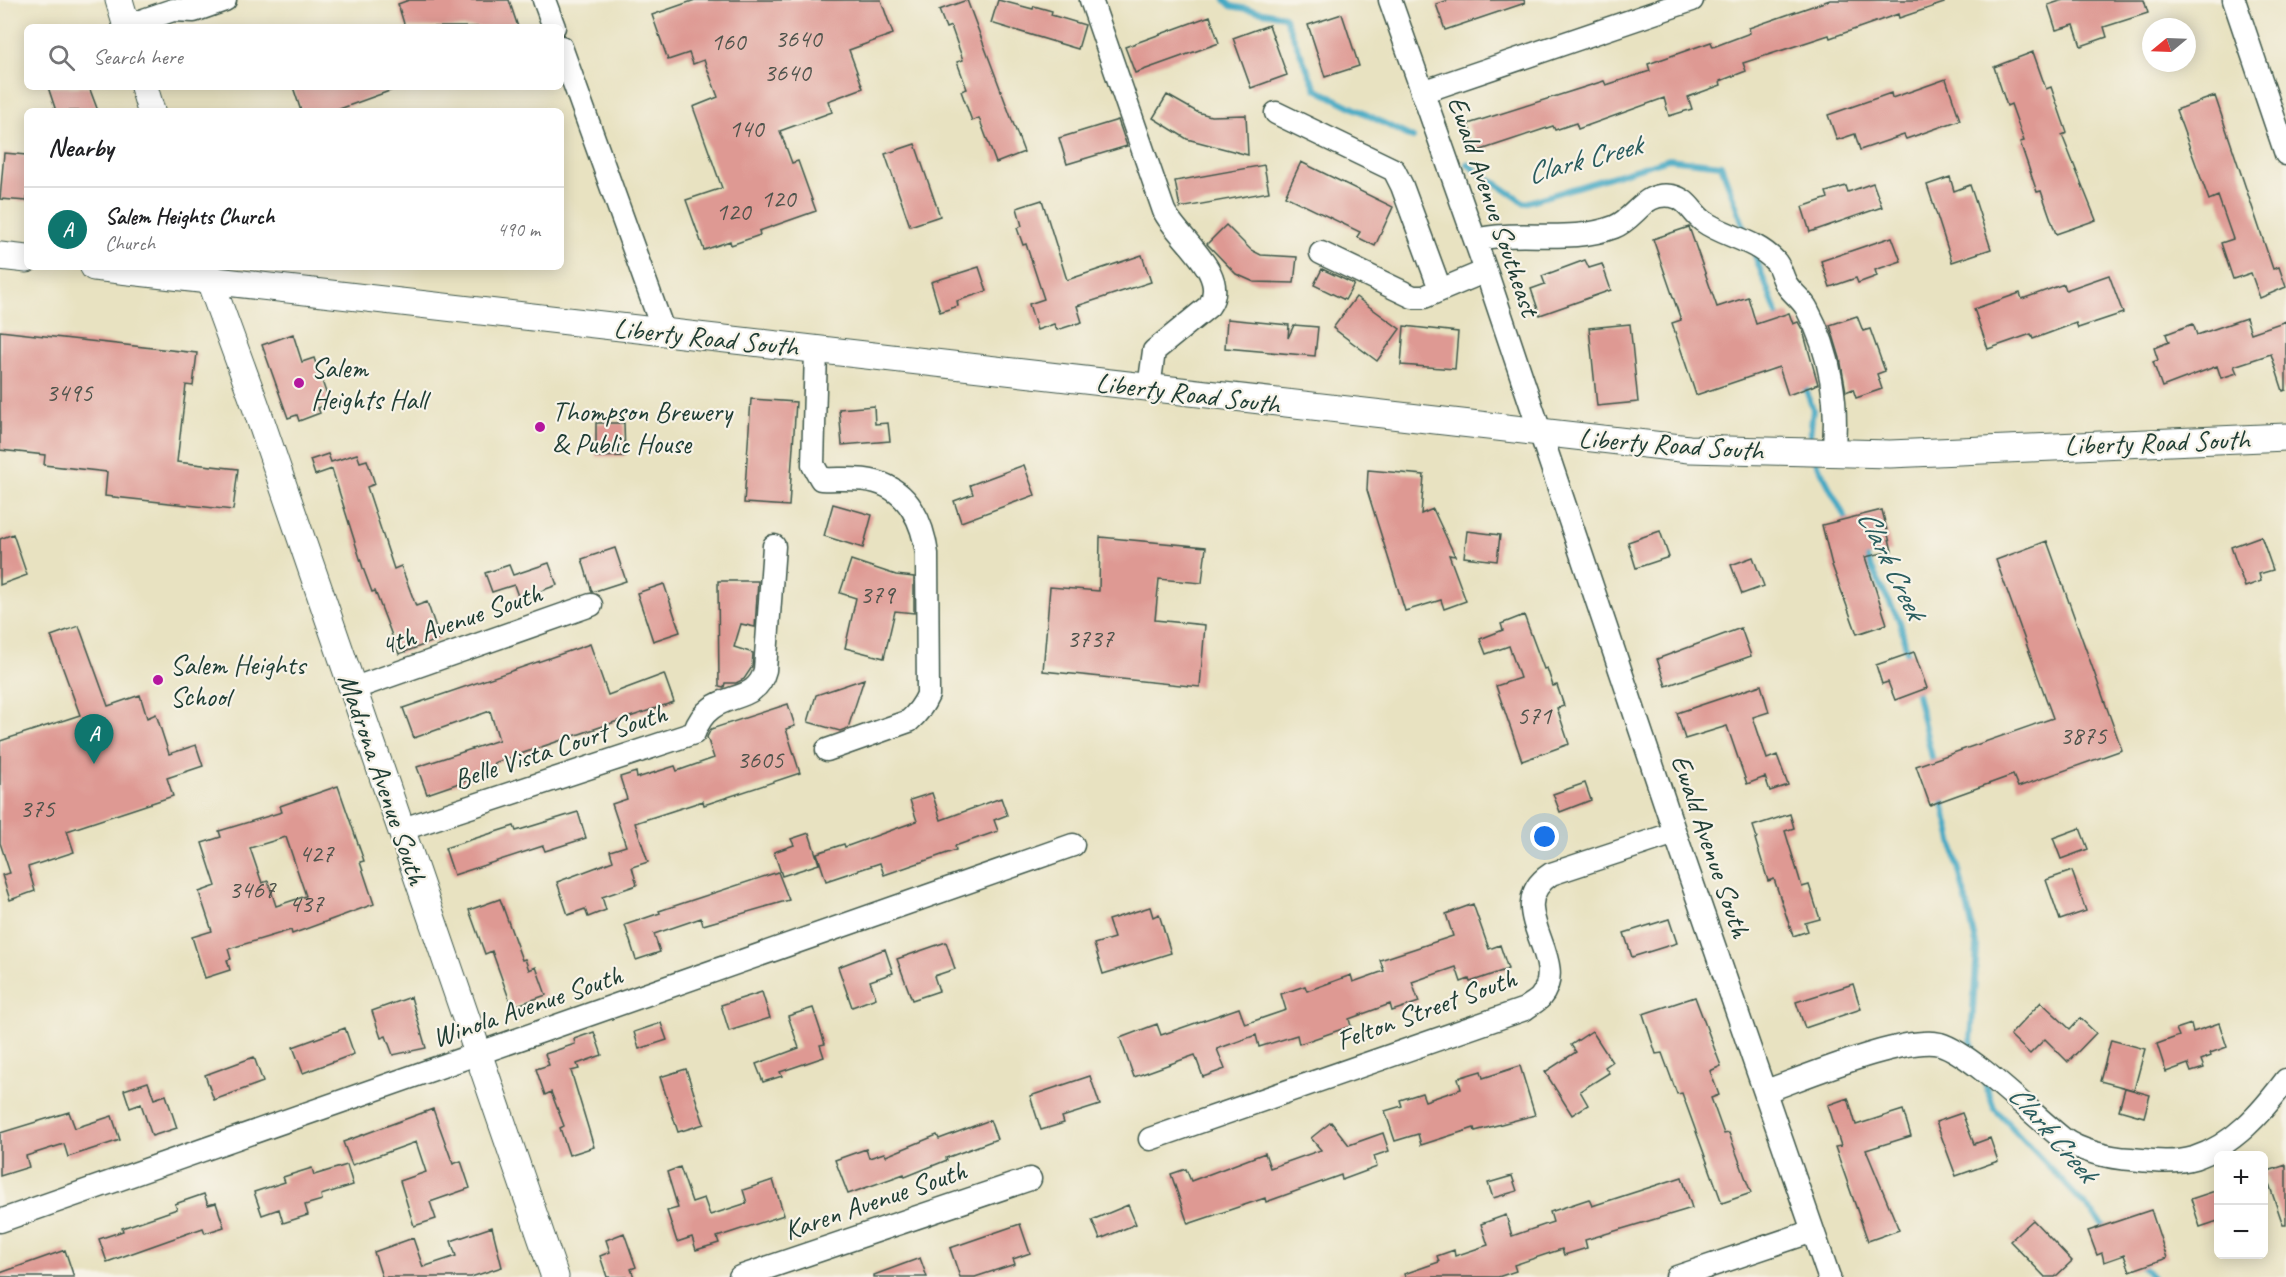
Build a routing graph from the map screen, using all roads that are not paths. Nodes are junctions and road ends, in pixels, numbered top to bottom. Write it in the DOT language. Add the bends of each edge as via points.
graph roads {
  1 [pos="118,0"];
  2 [pos="225,0"];
  3 [pos="544,0"];
  4 [pos="1091,0"];
  5 [pos="1390,0"];
  6 [pos="1692,0"];
  7 [pos="2234,0"];
  8 [pos="178,5"];
  9 [pos="126,24"];
  10 [pos="132,24"];
  11 [pos="553,24"];
  12 [pos="564,55"];
  13 [pos="145,90"];
  14 [pos="1422,92"];
  15 [pos="150,108"];
  16 [pos="1276,113"];
  17 [pos="2286,154"];
  18 [pos="1475,240"];
  19 [pos="1321,253"];
  20 [pos="0,256"];
  21 [pos="24,259"];
  22 [pos="143,270"];
  23 [pos="1486,271"];
  24 [pos="208,274"];
  25 [pos="1440,289"];
  26 [pos="664,333"];
  27 [pos="816,350"];
  28 [pos="1149,388"];
  29 [pos="1539,433"];
  30 [pos="2286,437"];
  31 [pos="1833,454"];
  32 [pos="774,546"];
  33 [pos="591,605"];
  34 [pos="352,689"];
  35 [pos="827,750"];
  36 [pos="400,830"];
  37 [pos="1675,833"];
  38 [pos="1073,845"];
  39 [pos="478,1054"];
  40 [pos="2286,1080"];
  41 [pos="1766,1090"];
  42 [pos="1150,1138"];
  43 [pos="1030,1179"];
  44 [pos="0,1221"];
  45 [pos="1813,1231"];
  46 [pos="555,1277"];
  47 [pos="740,1277"];
  48 [pos="1677,1277"];
  49 [pos="1829,1277"];
  1 -- 9 [label="main road"];
  2 -- 8 [label="street" via="194,11"];
  3 -- 11 [label="street"];
  4 -- 28 [label="street" via="1164,211 1213,279 1214,295 1209,306 1154,351"];
  5 -- 14 [label="street, Ewald Avenue Southeast"];
  6 -- 14 [label="street"];
  7 -- 17 [label="street"];
  8 -- 10 [label="street"];
  12 -- 26 [label="street"];
  13 -- 15 [label="main road"];
  14 -- 18 [label="street, Ewald Avenue Southeast"];
  16 -- 25 [label="street" via="1394,170"];
  18 -- 23 [label="street, Ewald Avenue Southeast"];
  18 -- 31 [label="street" via="1492,236 1555,238 1616,226 1638,206 1659,196 1685,201 1703,222 1741,238 1776,261 1787,286 1808,310 1836,404"];
  19 -- 25 [label="street" via="1413,297 1424,297"];
  20 -- 21 [label="main road"];
  22 -- 24 [label="main road, Liberty Road South"];
  23 -- 25 [label="street"];
  23 -- 29 [label="street, Ewald Avenue Southeast"];
  24 -- 26 [label="main road, Liberty Road South"];
  24 -- 34 [label="main road, Madrona Avenue South"];
  26 -- 27 [label="main road, Liberty Road South"];
  27 -- 28 [label="main road, Liberty Road South"];
  27 -- 35 [label="street" via="816,473 821,479 875,481 898,493 917,518 927,554 928,695 920,712 909,721"];
  28 -- 29 [label="main road, Liberty Road South"];
  29 -- 31 [label="main road, Liberty Road South" via="1689,449"];
  29 -- 37 [label="street, Ewald Avenue South"];
  30 -- 31 [label="main road, Liberty Road South"];
  32 -- 36 [label="street, Belle Vista Court South" via="765,670 762,683 752,691 712,706 699,718 694,733"];
  33 -- 34 [label="street, 4th Avenue South"];
  34 -- 36 [label="main road, Madrona Avenue South"];
  36 -- 39 [label="main road, Madrona Avenue South"];
  37 -- 41 [label="street, Ewald Avenue South"];
  37 -- 42 [label="street, Felton Street South" via="1551,874 1538,883 1532,897 1533,915 1547,958 1548,977 1541,997 1525,1009"];
  38 -- 39 [label="street, Winola Avenue South"];
  39 -- 44 [label="street, Winola Avenue South"];
  39 -- 46 [label="main road, Madrona Avenue South"];
  40 -- 41 [label="street" via="2236,1136 2194,1158 2169,1161 2119,1158 2065,1140 1977,1067 1941,1044 1905,1043"];
  41 -- 45 [label="street, Ewald Avenue South"];
  43 -- 47 [label="street, Karen Avenue South"];
  45 -- 48 [label="street"];
  45 -- 49 [label="street, Ewald Avenue South"];
}
